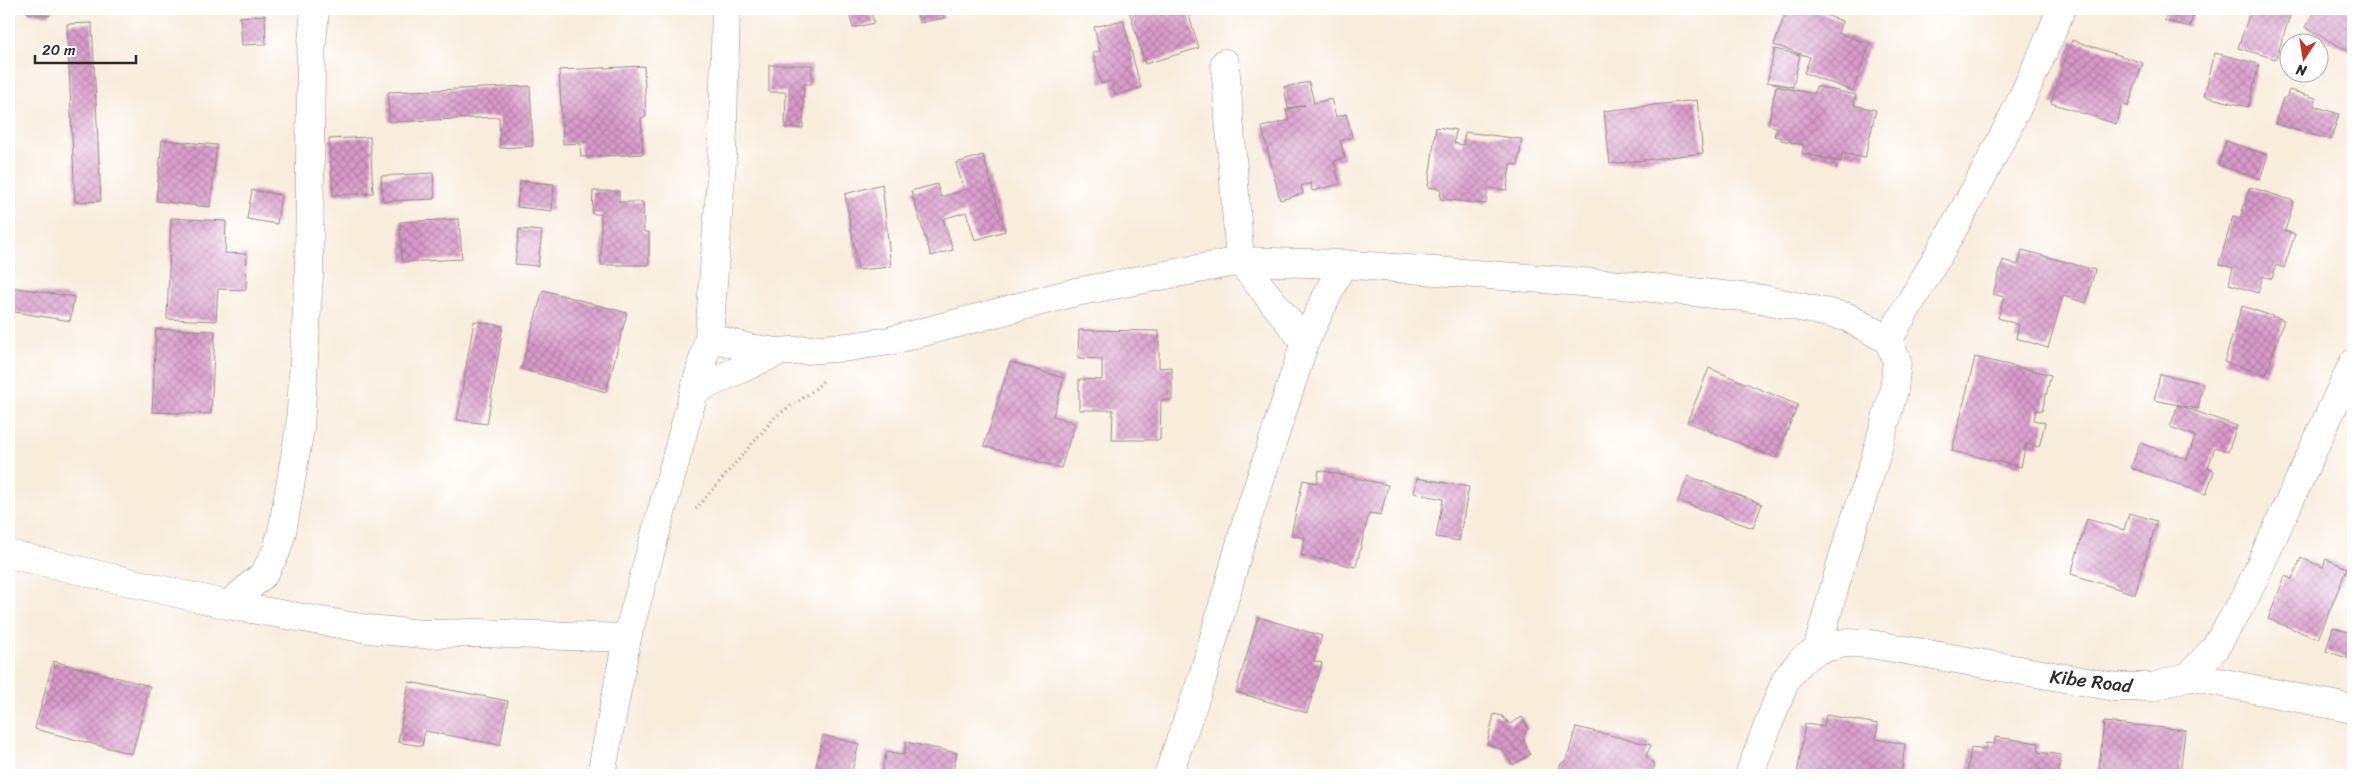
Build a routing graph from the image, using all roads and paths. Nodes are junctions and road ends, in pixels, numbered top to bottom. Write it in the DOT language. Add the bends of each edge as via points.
graph roads {
  1 [pos="314,9"];
  2 [pos="726,9"];
  3 [pos="2061,9"];
  4 [pos="1226,63"];
  5 [pos="1240,261"];
  6 [pos="1342,264"];
  7 [pos="709,337"];
  8 [pos="1888,340"];
  9 [pos="1305,342"];
  10 [pos="849,348"];
  11 [pos="777,352"];
  12 [pos="2353,364"];
  13 [pos="694,390"];
  14 [pos="691,516"];
  15 [pos="9,554"];
  16 [pos="228,606"];
  17 [pos="627,638"];
  18 [pos="1818,650"];
  19 [pos="2189,676"];
  20 [pos="2353,709"];
  21 [pos="601,775"];
  22 [pos="1168,775"];
  23 [pos="1749,775"];
  1 -- 16 [label="street" via="309,275 300,428 276,552 264,574"];
  2 -- 7 [label="street" via="722,162"];
  3 -- 8 [label="street" via="2015,112 1962,216"];
  4 -- 5 [label="street"];
  5 -- 6 [label="street"];
  5 -- 9 [label="street"];
  5 -- 10 [label="street" via="1076,292 889,341"];
  6 -- 8 [label="street" via="1762,299 1847,317"];
  6 -- 9 [label="street"];
  7 -- 11 [label="street"];
  7 -- 13 [label="street"];
  8 -- 18 [label="street" via="1897,361 1894,390"];
  9 -- 22 [label="street" via="1247,520 1203,676"];
  10 -- 11 [label="street"];
  10 -- 14 [label="path" via="821,384 762,430"];
  11 -- 13 [label="street"];
  12 -- 19 [label="street" via="2245,598 2215,648"];
  13 -- 17 [label="street"];
  15 -- 16 [label="street"];
  16 -- 17 [label="street" via="368,629 423,634"];
  17 -- 21 [label="street"];
  18 -- 19 [label="street, Kibe Road" via="1844,643 1871,644 2114,687 2153,687"];
  18 -- 23 [label="street, Kibe Road" via="1802,660 1786,679"];
  19 -- 20 [label="street"];
}
